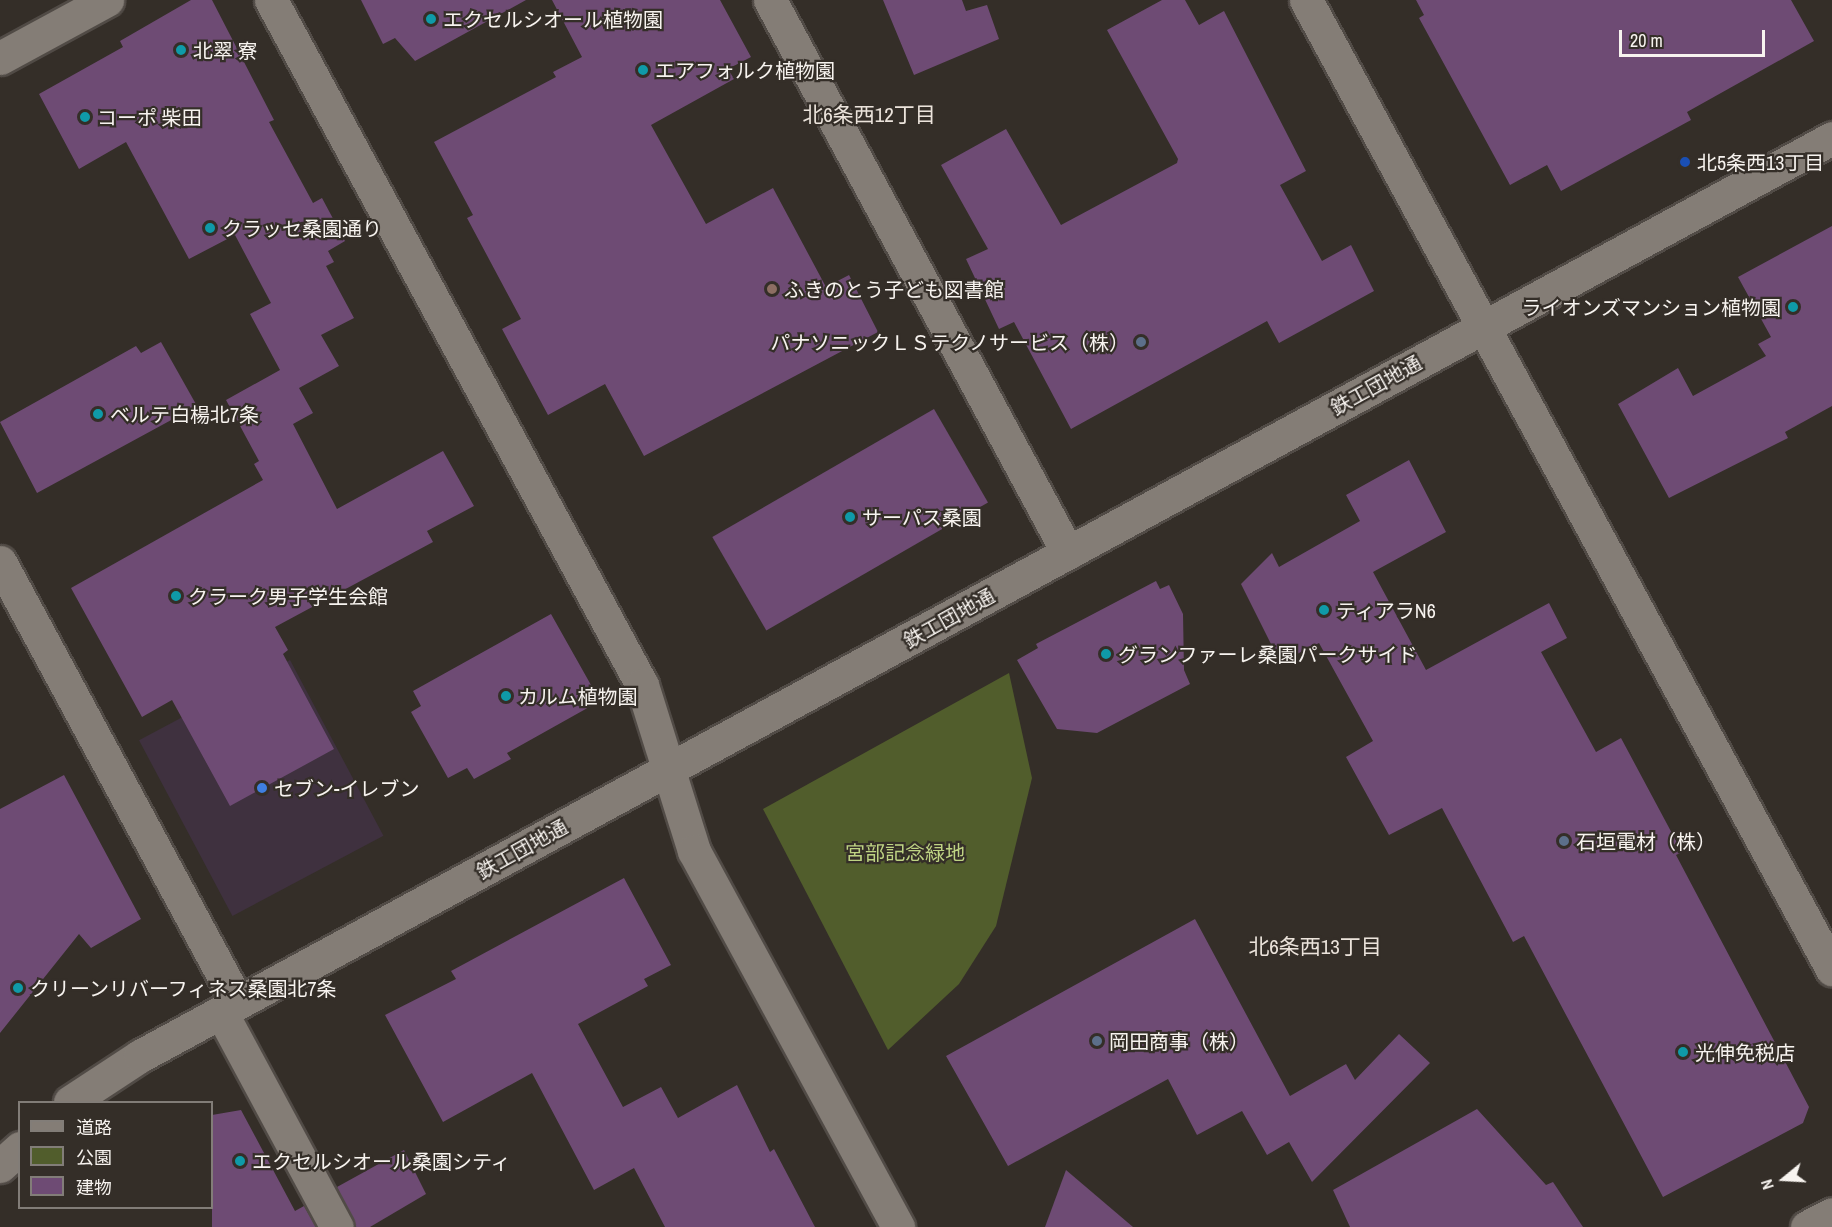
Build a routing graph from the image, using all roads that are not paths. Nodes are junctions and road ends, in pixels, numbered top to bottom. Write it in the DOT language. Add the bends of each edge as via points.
graph roads {
  1 [pos="107,0"];
  2 [pos="270,0"];
  3 [pos="770,0"];
  4 [pos="1306,0"];
  5 [pos="0,58"];
  6 [pos="1832,138"];
  7 [pos="1485,326"];
  8 [pos="1068,553"];
  9 [pos="0,562"];
  10 [pos="668,770"];
  11 [pos="1832,969"];
  12 [pos="229,1008"];
  13 [pos="72,1101"];
  14 [pos="18,1150"];
  15 [pos="0,1166"];
  16 [pos="1832,1214"];
  17 [pos="337,1227"];
  18 [pos="898,1227"];
  19 [pos="1807,1227"];
  1 -- 5 [label="street"];
  2 -- 10 [label="street" via="642,685"];
  3 -- 8 [label="street"];
  4 -- 7 [label="street"];
  6 -- 7 [label="street, 鉄工団地通"];
  7 -- 8 [label="street, 鉄工団地通"];
  7 -- 11 [label="street"];
  8 -- 10 [label="street, 鉄工団地通"];
  9 -- 12 [label="street"];
  10 -- 12 [label="street, 鉄工団地通"];
  10 -- 18 [label="street" via="694,851"];
  12 -- 13 [label="street, 鉄工団地通" via="140,1056"];
  12 -- 17 [label="street"];
  14 -- 15 [label="street"];
  16 -- 19 [label="street"];
}
